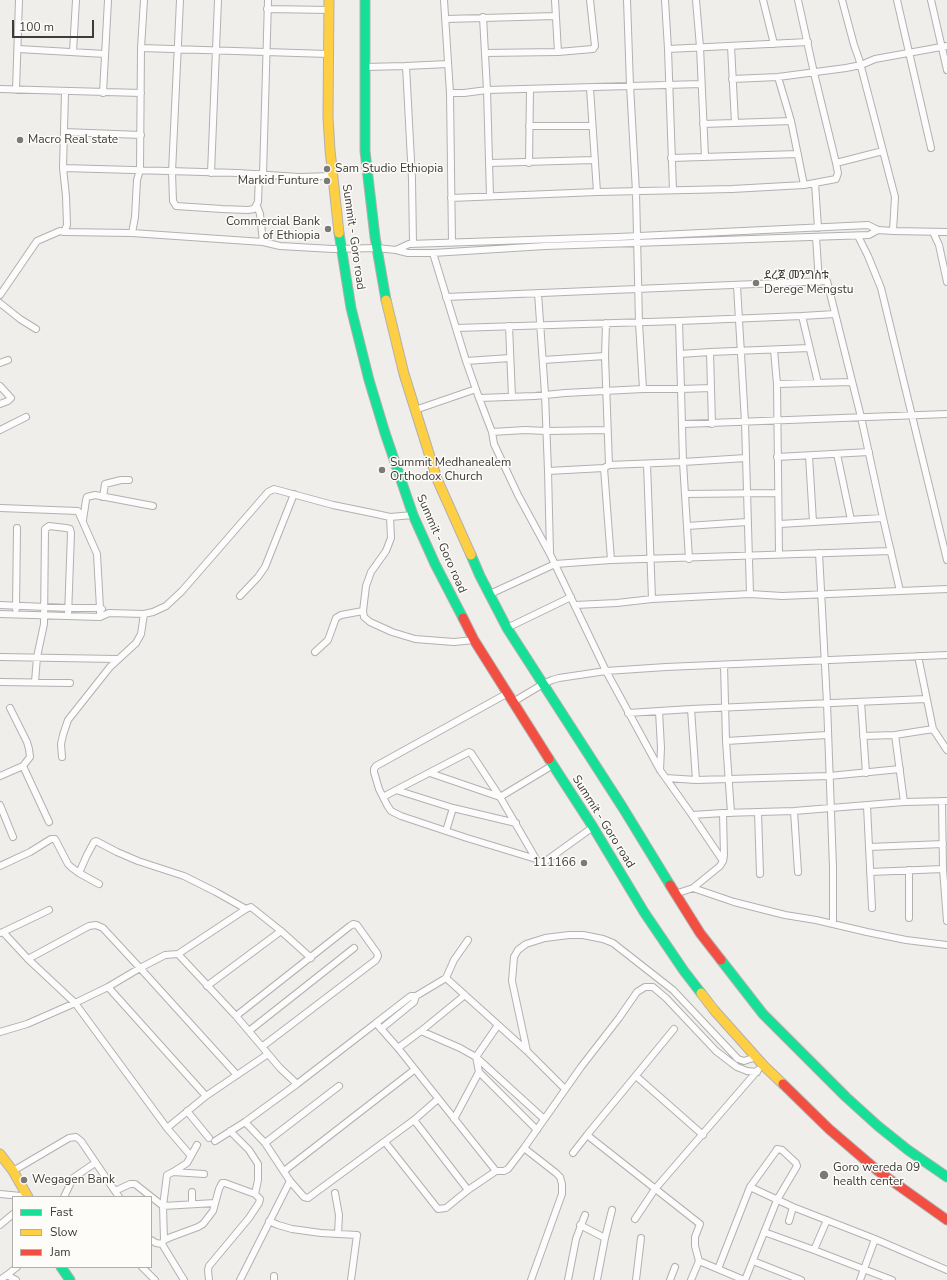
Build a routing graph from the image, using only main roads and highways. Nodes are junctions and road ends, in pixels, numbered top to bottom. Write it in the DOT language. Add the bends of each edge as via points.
graph roads {
  1 [pos="329,0"];
  2 [pos="365,0"];
  3 [pos="0,1154"];
  4 [pos="0,1161"];
  5 [pos="947,1177"];
  6 [pos="23,1196"];
  7 [pos="24,1196"];
  8 [pos="947,1220"];
  9 [pos="62,1268"];
  10 [pos="68,1268"];
  11 [pos="70,1280"];
  12 [pos="75,1280"];
  1 -- 8 [label="main road, Summit - Goro road" via="328,117 333,176 351,308 385,433 413,515 435,564 474,640 660,937 714,1010 764,1066 829,1129 878,1171"];
  2 -- 5 [label="main road" via="366,151 377,248 396,344 446,501 480,576 507,628 700,933 763,1014 818,1071 878,1126"];
  3 -- 7 [label="main road" via="13,1171"];
  4 -- 6 [label="main road"];
  9 -- 11 [label="main road"];
  10 -- 12 [label="main road"];
}
